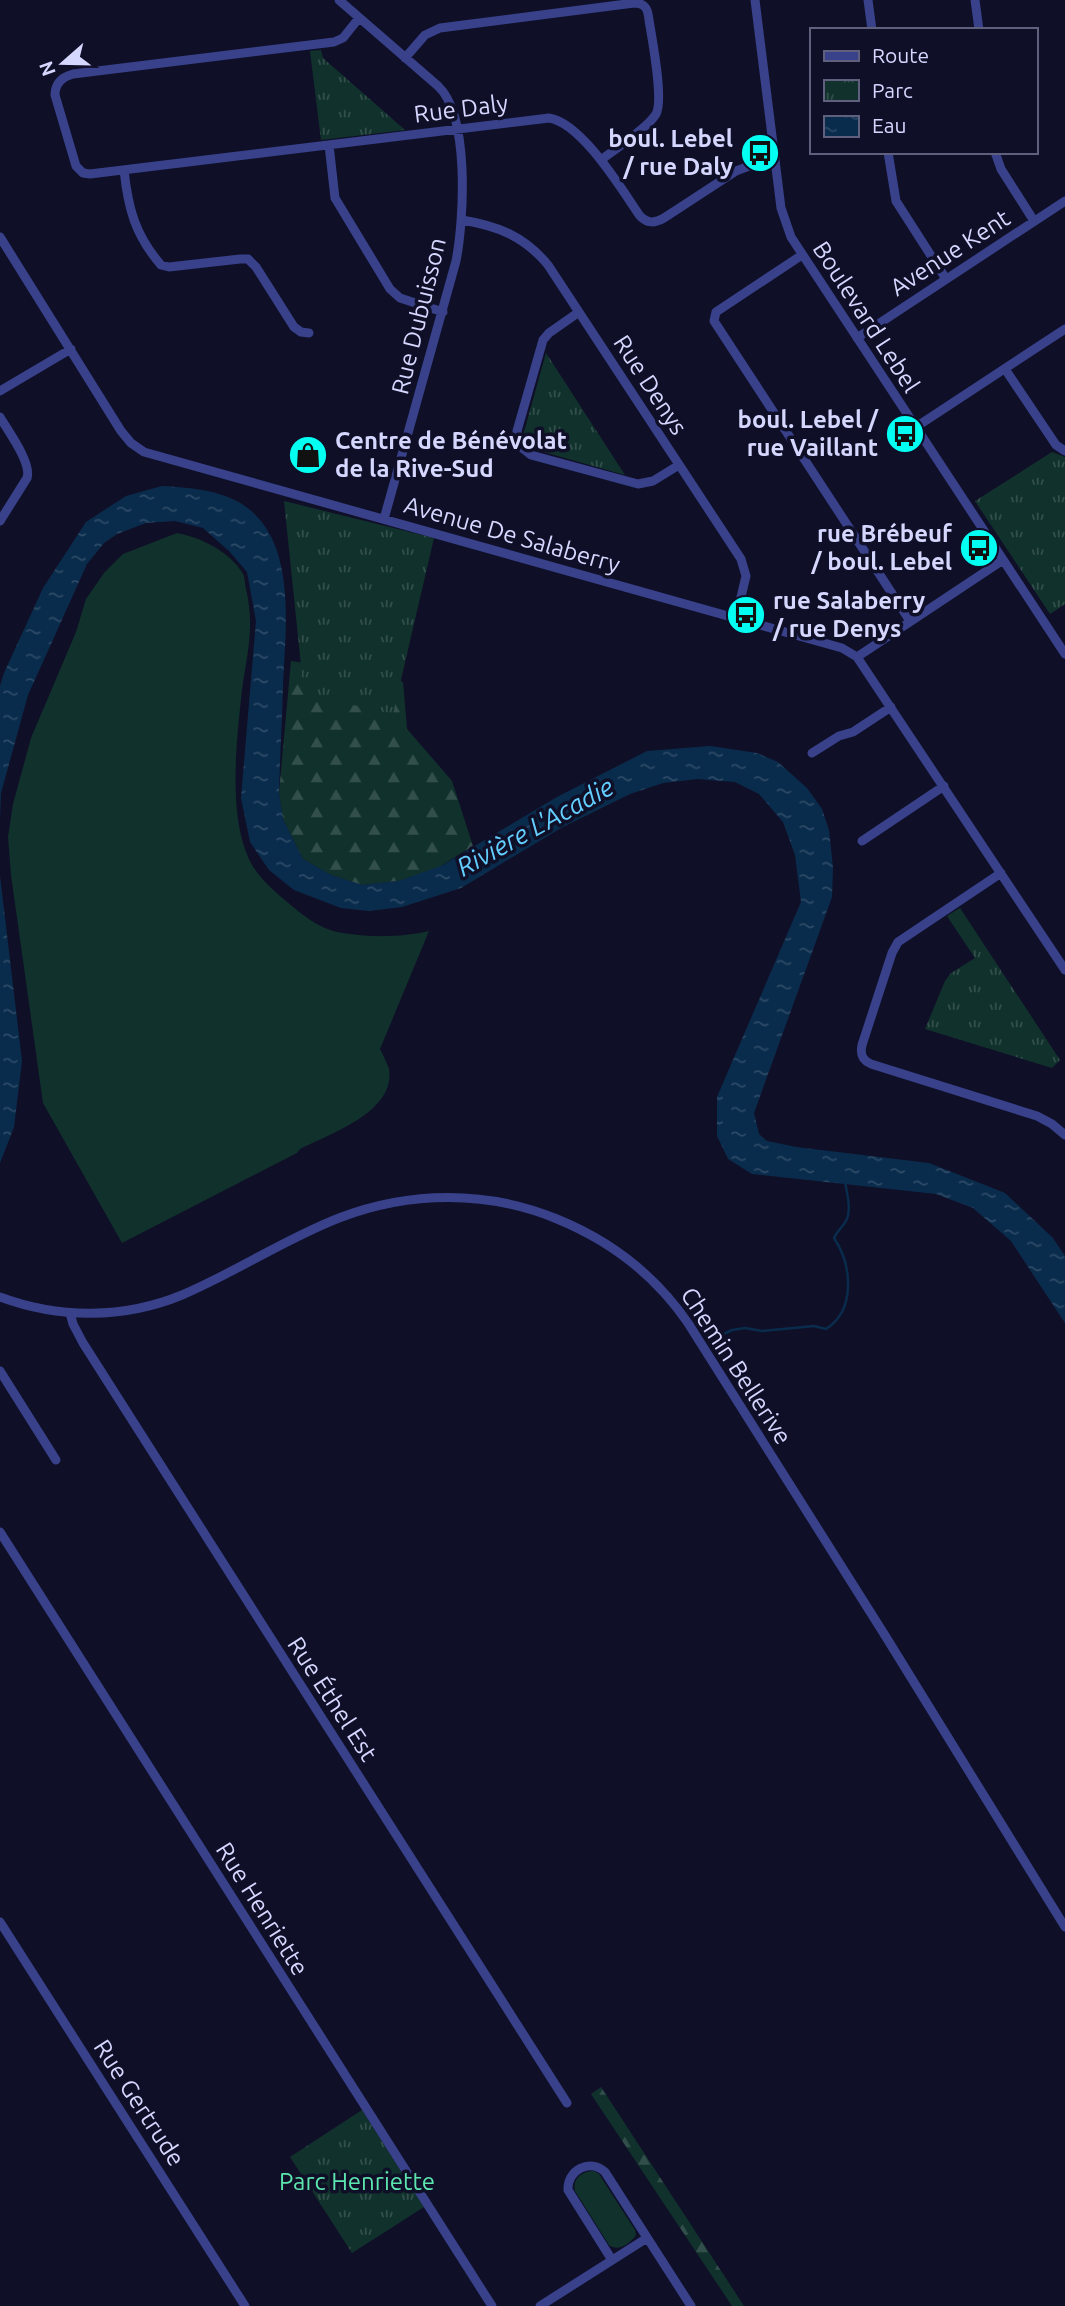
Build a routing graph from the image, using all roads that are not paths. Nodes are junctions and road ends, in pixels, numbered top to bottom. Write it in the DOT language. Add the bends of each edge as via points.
graph roads {
  1 [pos="339,0"];
  2 [pos="755,0"];
  3 [pos="868,0"];
  4 [pos="975,0"];
  5 [pos="359,18"];
  6 [pos="872,28"];
  7 [pos="979,28"];
  8 [pos="405,58"];
  9 [pos="457,130"];
  10 [pos="329,145"];
  11 [pos="888,154"];
  12 [pos="996,154"];
  13 [pos="601,160"];
  14 [pos="775,161"];
  15 [pos="124,170"];
  16 [pos="1065,201"];
  17 [pos="462,220"];
  18 [pos="1034,221"];
  19 [pos="1,241"];
  20 [pos="802,255"];
  21 [pos="946,279"];
  22 [pos="443,312"];
  23 [pos="579,312"];
  24 [pos="1065,329"];
  25 [pos="309,333"];
  26 [pos="857,338"];
  27 [pos="71,349"];
  28 [pos="1005,369"];
  29 [pos="0,391"];
  30 [pos="0,417"];
  31 [pos="916,427"];
  32 [pos="1065,451"];
  33 [pos="680,465"];
  34 [pos="384,519"];
  35 [pos="0,521"];
  36 [pos="1003,560"];
  37 [pos="736,618"];
  38 [pos="910,621"];
  39 [pos="1065,654"];
  40 [pos="857,657"];
  41 [pos="891,707"];
  42 [pos="812,753"];
  43 [pos="944,786"];
  44 [pos="862,841"];
  45 [pos="1001,873"];
  46 [pos="1065,970"];
  47 [pos="1065,1135"];
  48 [pos="0,1297"];
  49 [pos="70,1313"];
  50 [pos="0,1371"];
  51 [pos="56,1460"];
  52 [pos="0,1532"];
  53 [pos="0,1922"];
  54 [pos="1065,1927"];
  55 [pos="567,2103"];
  56 [pos="647,2238"];
  57 [pos="612,2260"];
  58 [pos="245,2306"];
  59 [pos="492,2306"];
  60 [pos="540,2306"];
  61 [pos="691,2306"];
  1 -- 5 [label="street, Rue Dubuisson"];
  2 -- 14 [label="street, Boulevard Lebel"];
  3 -- 6 [label="street"];
  4 -- 7 [label="street"];
  5 -- 8 [label="street, Rue Dubuisson"];
  5 -- 15 [label="street, Rue Daly" via="334,42 64,77 56,87 57,102 75,163 81,172 90,174"];
  8 -- 9 [label="street, Rue Dubuisson" via="446,94"];
  8 -- 13 [label="street" via="425,35 440,28 642,4 649,20 658,110"];
  9 -- 10 [label="street, Rue Daly"];
  9 -- 13 [label="street, Rue Daly" via="557,120 571,127"];
  9 -- 17 [label="street, Rue Dubuisson"];
  10 -- 15 [label="street, Rue Daly"];
  10 -- 22 [label="street" via="335,198 390,289 400,298"];
  11 -- 21 [label="street" via="896,201"];
  12 -- 18 [label="street"];
  13 -- 14 [label="street, Rue Daly" via="640,216 653,222 741,169"];
  14 -- 20 [label="street, Boulevard Lebel" via="784,221"];
  15 -- 25 [label="street" via="130,214 161,265 248,259 294,327"];
  16 -- 18 [label="street, Avenue Kent"];
  17 -- 22 [label="street, Rue Dubuisson"];
  17 -- 23 [label="street, Rue Denys" via="497,227 526,242 548,265"];
  18 -- 21 [label="street, Avenue Kent"];
  19 -- 27 [label="street, Avenue De Salaberry"];
  20 -- 26 [label="street, Boulevard Lebel"];
  20 -- 38 [label="street" via="716,312 713,321"];
  21 -- 26 [label="street, Avenue Kent"];
  22 -- 34 [label="street, Rue Dubuisson"];
  23 -- 33 [label="street, Rue Denys"];
  23 -- 33 [label="street" via="543,340 517,431 520,447 531,455 634,484 646,484"];
  24 -- 28 [label="street"];
  26 -- 31 [label="street, Boulevard Lebel"];
  27 -- 29 [label="street"];
  27 -- 34 [label="street, Avenue De Salaberry" via="124,434 144,452"];
  28 -- 31 [label="street"];
  28 -- 32 [label="street" via="1054,443"];
  30 -- 35 [label="street" via="29,475"];
  31 -- 36 [label="street, Boulevard Lebel"];
  33 -- 37 [label="street, Rue Denys" via="745,568"];
  34 -- 37 [label="street, Avenue De Salaberry"];
  36 -- 38 [label="street"];
  36 -- 39 [label="street, Boulevard Lebel"];
  37 -- 40 [label="street, Avenue De Salaberry" via="842,648"];
  38 -- 40 [label="street"];
  40 -- 41 [label="street"];
  41 -- 42 [label="street"];
  41 -- 43 [label="street"];
  43 -- 44 [label="street"];
  43 -- 45 [label="street"];
  45 -- 46 [label="street"];
  45 -- 47 [label="street" via="896,945 862,1056 871,1063 1037,1116"];
  48 -- 49 [label="street, Chemin Bellerive"];
  49 -- 54 [label="street, Chemin Bellerive" via="117,1311 173,1298 329,1222 407,1200 459,1197 512,1204 562,1221 615,1249 654,1280 688,1323"];
  49 -- 55 [label="street, Rue Éthel Est" via="83,1343"];
  50 -- 51 [label="street"];
  52 -- 59 [label="street, Rue Henriette"];
  53 -- 58 [label="street, Rue Gertrude"];
  56 -- 57 [label="street"];
  56 -- 57 [label="street" via="605,2172 595,2165 578,2169 569,2179 569,2194"];
  56 -- 61 [label="street"];
  57 -- 60 [label="street"];
}
